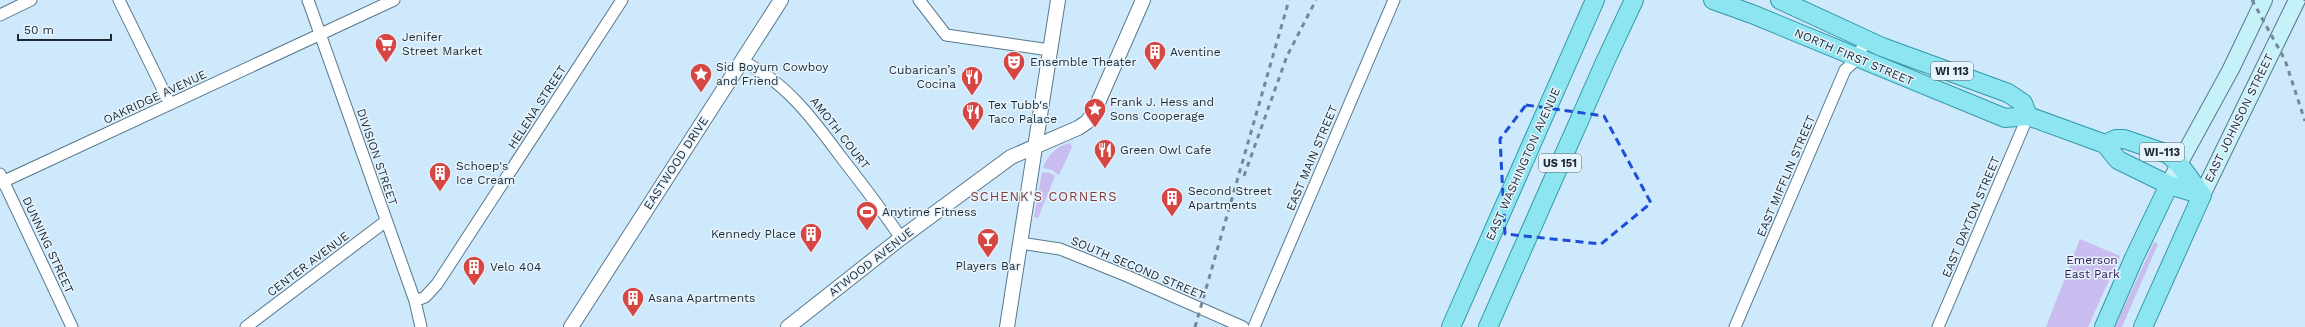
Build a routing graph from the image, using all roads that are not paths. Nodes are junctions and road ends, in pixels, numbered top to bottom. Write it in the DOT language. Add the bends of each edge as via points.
graph roads {
  1 [pos="31,0"];
  2 [pos="119,0"];
  3 [pos="308,0"];
  4 [pos="394,0"];
  5 [pos="622,0"];
  6 [pos="781,0"];
  7 [pos="919,0"];
  8 [pos="1058,0"];
  9 [pos="1143,0"];
  10 [pos="1394,0"];
  11 [pos="1595,0"];
  12 [pos="1634,0"];
  13 [pos="1713,0"];
  14 [pos="2264,0"];
  15 [pos="2297,0"];
  16 [pos="1783,1"];
  17 [pos="0,15"];
  18 [pos="321,34"];
  19 [pos="1866,39"];
  20 [pos="1050,50"];
  21 [pos="1857,59"];
  22 [pos="742,61"];
  23 [pos="1962,75"];
  24 [pos="1923,86"];
  25 [pos="170,104"];
  26 [pos="2028,116"];
  27 [pos="2105,144"];
  28 [pos="1036,146"];
  29 [pos="2179,164"];
  30 [pos="1,180"];
  31 [pos="2169,185"];
  32 [pos="2202,195"];
  33 [pos="386,221"];
  34 [pos="901,238"];
  35 [pos="1020,243"];
  36 [pos="415,301"];
  37 [pos="422,325"];
  38 [pos="72,327"];
  39 [pos="246,327"];
  40 [pos="571,327"];
  41 [pos="788,327"];
  42 [pos="1007,327"];
  43 [pos="1243,327"];
  44 [pos="1254,327"];
  45 [pos="1451,327"];
  46 [pos="1488,327"];
  47 [pos="1735,327"];
  48 [pos="1938,327"];
  49 [pos="2104,327"];
  50 [pos="2143,327"];
  1 -- 17 [label="street"];
  2 -- 25 [label="street"];
  3 -- 18 [label="street, DIVISION STREET"];
  4 -- 18 [label="street, OAKRIDGE AVENUE"];
  5 -- 36 [label="street, HELENA STREET" via="437,284 424,297"];
  6 -- 22 [label="street, EASTWOOD DRIVE"];
  7 -- 20 [label="street" via="946,36"];
  8 -- 20 [label="street"];
  9 -- 28 [label="street, ATWOOD AVENUE" via="1093,114 1078,128"];
  10 -- 44 [label="street, EAST MAIN STREET"];
  11 -- 45 [label="main road, EAST WASHINGTON AVENUE / US 151"];
  12 -- 46 [label="main road, US 151"];
  13 -- 21 [label="main road, NORTH FIRST STREET / WI 113"];
  14 -- 29 [label="main road" via="2231,69"];
  15 -- 32 [label="main road, EAST JOHNSON STREET"];
  16 -- 19 [label="main road, NORTH FIRST STREET / WI 113"];
  18 -- 25 [label="street, OAKRIDGE AVENUE"];
  18 -- 33 [label="street, DIVISION STREET"];
  19 -- 21 [label="street, EAST MIFFLIN STREET"];
  19 -- 23 [label="main road, NORTH FIRST STREET / WI 113"];
  20 -- 28 [label="street"];
  21 -- 24 [label="main road, NORTH FIRST STREET / WI 113"];
  21 -- 47 [label="street, EAST MIFFLIN STREET" via="1845,70"];
  22 -- 34 [label="street, AMOTH COURT" via="772,78 794,97 862,182"];
  22 -- 40 [label="street, EASTWOOD DRIVE"];
  23 -- 24 [label="main road" via="1953,82 1935,82"];
  23 -- 26 [label="main road, NORTH FIRST STREET / WI 113" via="2016,97 2023,104"];
  24 -- 26 [label="main road, NORTH FIRST STREET / WI 113" via="2008,119"];
  25 -- 30 [label="street, OAKRIDGE AVENUE"];
  26 -- 27 [label="main road, WI 113"];
  26 -- 48 [label="street, EAST DAYTON STREET"];
  27 -- 29 [label="main road, WI-113" via="2116,139 2124,139 2168,154"];
  27 -- 31 [label="main road" via="2118,160"];
  28 -- 34 [label="street, ATWOOD AVENUE" via="1010,157"];
  28 -- 35 [label="street"];
  29 -- 31 [label="main road"];
  29 -- 32 [label="main road, WI-113"];
  30 -- 38 [label="street, DUNNING STREET"];
  31 -- 32 [label="main road"];
  31 -- 49 [label="main road"];
  32 -- 50 [label="main road, EAST JOHNSON STREET"];
  33 -- 36 [label="street, DIVISION STREET"];
  33 -- 39 [label="street, CENTER AVENUE"];
  34 -- 41 [label="street, ATWOOD AVENUE"];
  35 -- 42 [label="street"];
  35 -- 43 [label="street, SOUTH SECOND STREET" via="1057,247"];
  36 -- 37 [label="street, DIVISION STREET"];
}
